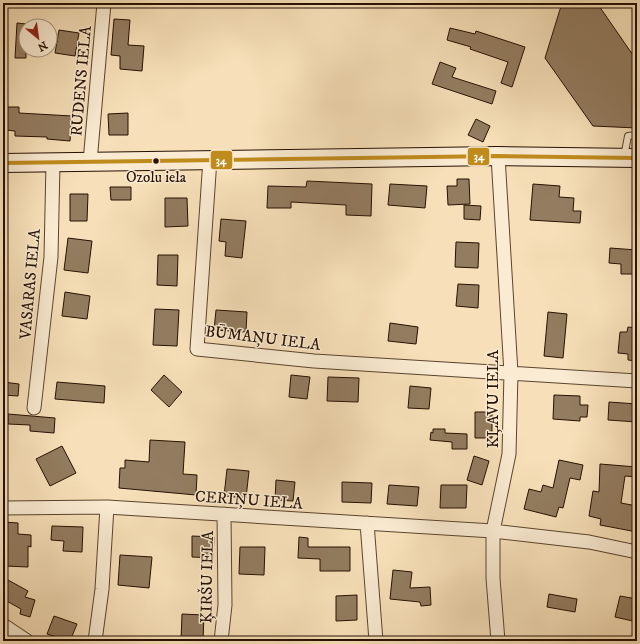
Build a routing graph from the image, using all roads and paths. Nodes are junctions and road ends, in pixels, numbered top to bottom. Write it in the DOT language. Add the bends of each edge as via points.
graph roads {
  1 [pos="104,3"];
  2 [pos="637,135"];
  3 [pos="498,156"];
  4 [pos="630,158"];
  5 [pos="210,159"];
  6 [pos="90,162"];
  7 [pos="3,163"];
  8 [pos="53,163"];
  9 [pos="511,373"];
  10 [pos="637,381"];
  11 [pos="34,408"];
  12 [pos="107,507"];
  13 [pos="3,508"];
  14 [pos="224,514"];
  15 [pos="367,523"];
  16 [pos="493,531"];
  17 [pos="637,552"];
  18 [pos="3,625"];
  19 [pos="27,641"];
  20 [pos="95,641"];
  21 [pos="221,641"];
  22 [pos="376,641"];
  23 [pos="498,641"];
  1 -- 6 [label="street, RUDENS IELA"];
  2 -- 4 [label="lane" via="628,136"];
  3 -- 4 [label="street"];
  3 -- 5 [label="street"];
  3 -- 9 [label="street, KĻAVU IELA"];
  5 -- 6 [label="street"];
  5 -- 9 [label="street, BŪMAŅU IELA" via="196,348 314,361"];
  6 -- 8 [label="street"];
  7 -- 8 [label="street"];
  8 -- 11 [label="street, VASARAS IELA" via="51,257"];
  9 -- 10 [label="street"];
  9 -- 16 [label="street, KĻAVU IELA" via="509,454"];
  12 -- 13 [label="street, CERIŅU IELA"];
  12 -- 14 [label="street, CERIŅU IELA"];
  12 -- 20 [label="street" via="102,589"];
  14 -- 15 [label="street, CERIŅU IELA"];
  14 -- 21 [label="street, ĶIRŠU IELA" via="225,605"];
  15 -- 16 [label="street, CERIŅU IELA"];
  15 -- 22 [label="street"];
  16 -- 17 [label="street, CERIŅU IELA" via="589,542"];
  16 -- 23 [label="street, KĻAVU IELA" via="493,578"];
  18 -- 19 [label="street"];
}
